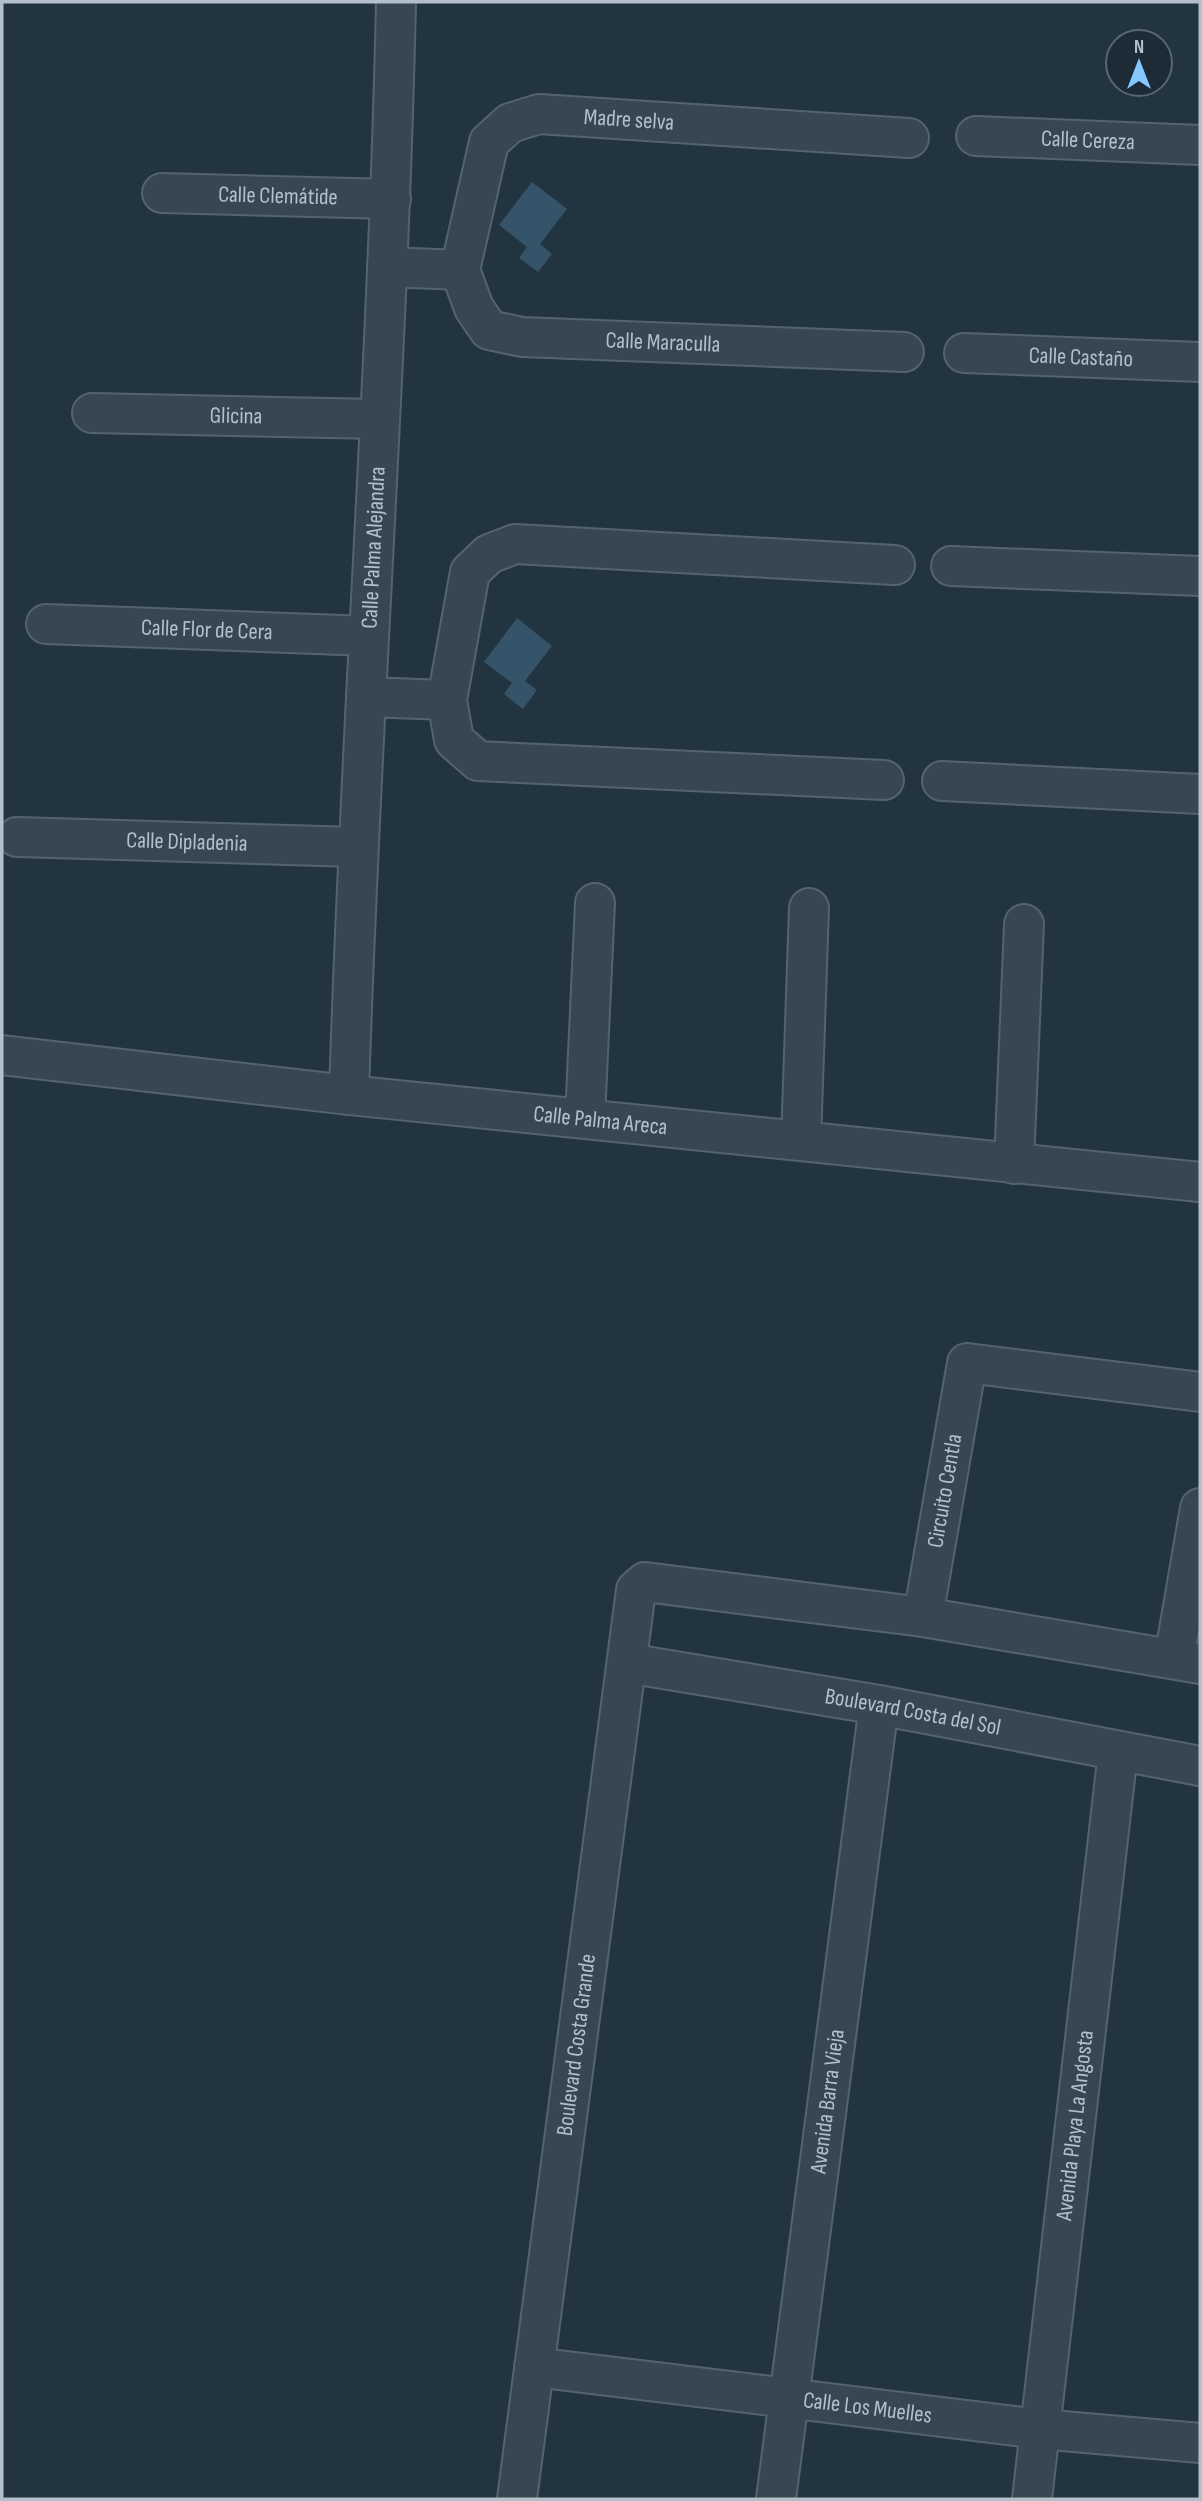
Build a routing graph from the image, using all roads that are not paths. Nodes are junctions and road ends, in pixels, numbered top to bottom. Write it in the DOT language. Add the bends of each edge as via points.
graph roads {
  1 [pos="396,2"];
  2 [pos="976,136"];
  3 [pos="909,138"];
  4 [pos="1200,145"];
  5 [pos="162,193"];
  6 [pos="391,199"];
  7 [pos="387,267"];
  8 [pos="460,270"];
  9 [pos="904,352"];
  10 [pos="964,353"];
  11 [pos="1200,362"];
  12 [pos="92,413"];
  13 [pos="379,419"];
  14 [pos="895,565"];
  15 [pos="951,566"];
  16 [pos="1200,576"];
  17 [pos="46,624"];
  18 [pos="369,636"];
  19 [pos="366,697"];
  20 [pos="447,700"];
  21 [pos="884,780"];
  22 [pos="943,781"];
  23 [pos="1200,794"];
  24 [pos="17,837"];
  25 [pos="356,847"];
  26 [pos="595,903"];
  27 [pos="809,908"];
  28 [pos="1024,924"];
  29 [pos="2,1055"];
  30 [pos="349,1095"];
  31 [pos="584,1118"];
  32 [pos="801,1141"];
  33 [pos="1014,1164"];
  34 [pos="1200,1182"];
  35 [pos="1200,1392"];
  36 [pos="1200,1508"];
  37 [pos="923,1617"];
  38 [pos="1187,1662"];
  39 [pos="627,1663"];
  40 [pos="878,1705"];
  41 [pos="1118,1752"];
  42 [pos="1200,1766"];
  43 [pos="534,2367"];
  44 [pos="789,2398"];
  45 [pos="1040,2430"];
  46 [pos="1200,2443"];
  47 [pos="517,2499"];
  48 [pos="776,2499"];
  49 [pos="1032,2499"];
  1 -- 6 [label="street, Calle Palma Alejandra"];
  2 -- 4 [label="street, Calle Cereza"];
  3 -- 8 [label="street, Madre selva" via="539,114 510,122 489,142"];
  5 -- 6 [label="street, Calle Clemátide"];
  6 -- 7 [label="street, Calle Palma Alejandra"];
  7 -- 8 [label="street"];
  7 -- 13 [label="street, Calle Palma Alejandra"];
  8 -- 9 [label="street, Calle Maraculla" via="474,308 489,330 522,337"];
  10 -- 11 [label="street, Calle Castaño"];
  12 -- 13 [label="street, Glicina"];
  13 -- 18 [label="street, Calle Palma Alejandra"];
  14 -- 20 [label="street" via="514,544 489,554 470,572"];
  15 -- 16 [label="street"];
  17 -- 18 [label="street, Calle Flor de Cera"];
  18 -- 19 [label="street, Calle Palma Alejandra"];
  19 -- 20 [label="street"];
  19 -- 25 [label="street, Calle Palma Alejandra"];
  20 -- 21 [label="street" via="454,740 478,761"];
  22 -- 23 [label="street"];
  24 -- 25 [label="street, Calle Dipladenia"];
  25 -- 30 [label="street, Calle Palma Alejandra"];
  26 -- 31 [label="street"];
  27 -- 32 [label="street"];
  28 -- 33 [label="street"];
  29 -- 30 [label="street, Calle Palma Areca"];
  30 -- 31 [label="street, Calle Palma Areca"];
  31 -- 32 [label="street, Calle Palma Areca"];
  32 -- 33 [label="street, Calle Palma Areca"];
  33 -- 34 [label="street, Calle Palma Areca"];
  35 -- 37 [label="street, Circuito Centla" via="967,1363"];
  36 -- 38 [label="street"];
  37 -- 38 [label="street"];
  37 -- 39 [label="street, Boulevard Costa Grande" via="645,1581 636,1590"];
  39 -- 40 [label="street, Boulevard Costa del Sol"];
  39 -- 43 [label="street, Boulevard Costa Grande"];
  40 -- 41 [label="street, Boulevard Costa del Sol"];
  40 -- 44 [label="street, Avenida Barra Vieja"];
  41 -- 42 [label="street, Boulevard Costa del Sol"];
  41 -- 45 [label="street, Avenida Playa La Angosta"];
  43 -- 44 [label="street, Calle Los Muelles"];
  43 -- 47 [label="street, Boulevard Costa Grande"];
  44 -- 45 [label="street, Calle Los Muelles"];
  44 -- 48 [label="street, Avenida Barra Vieja"];
  45 -- 46 [label="street, Calle Los Muelles"];
  45 -- 49 [label="street, Avenida Playa La Angosta"];
}
